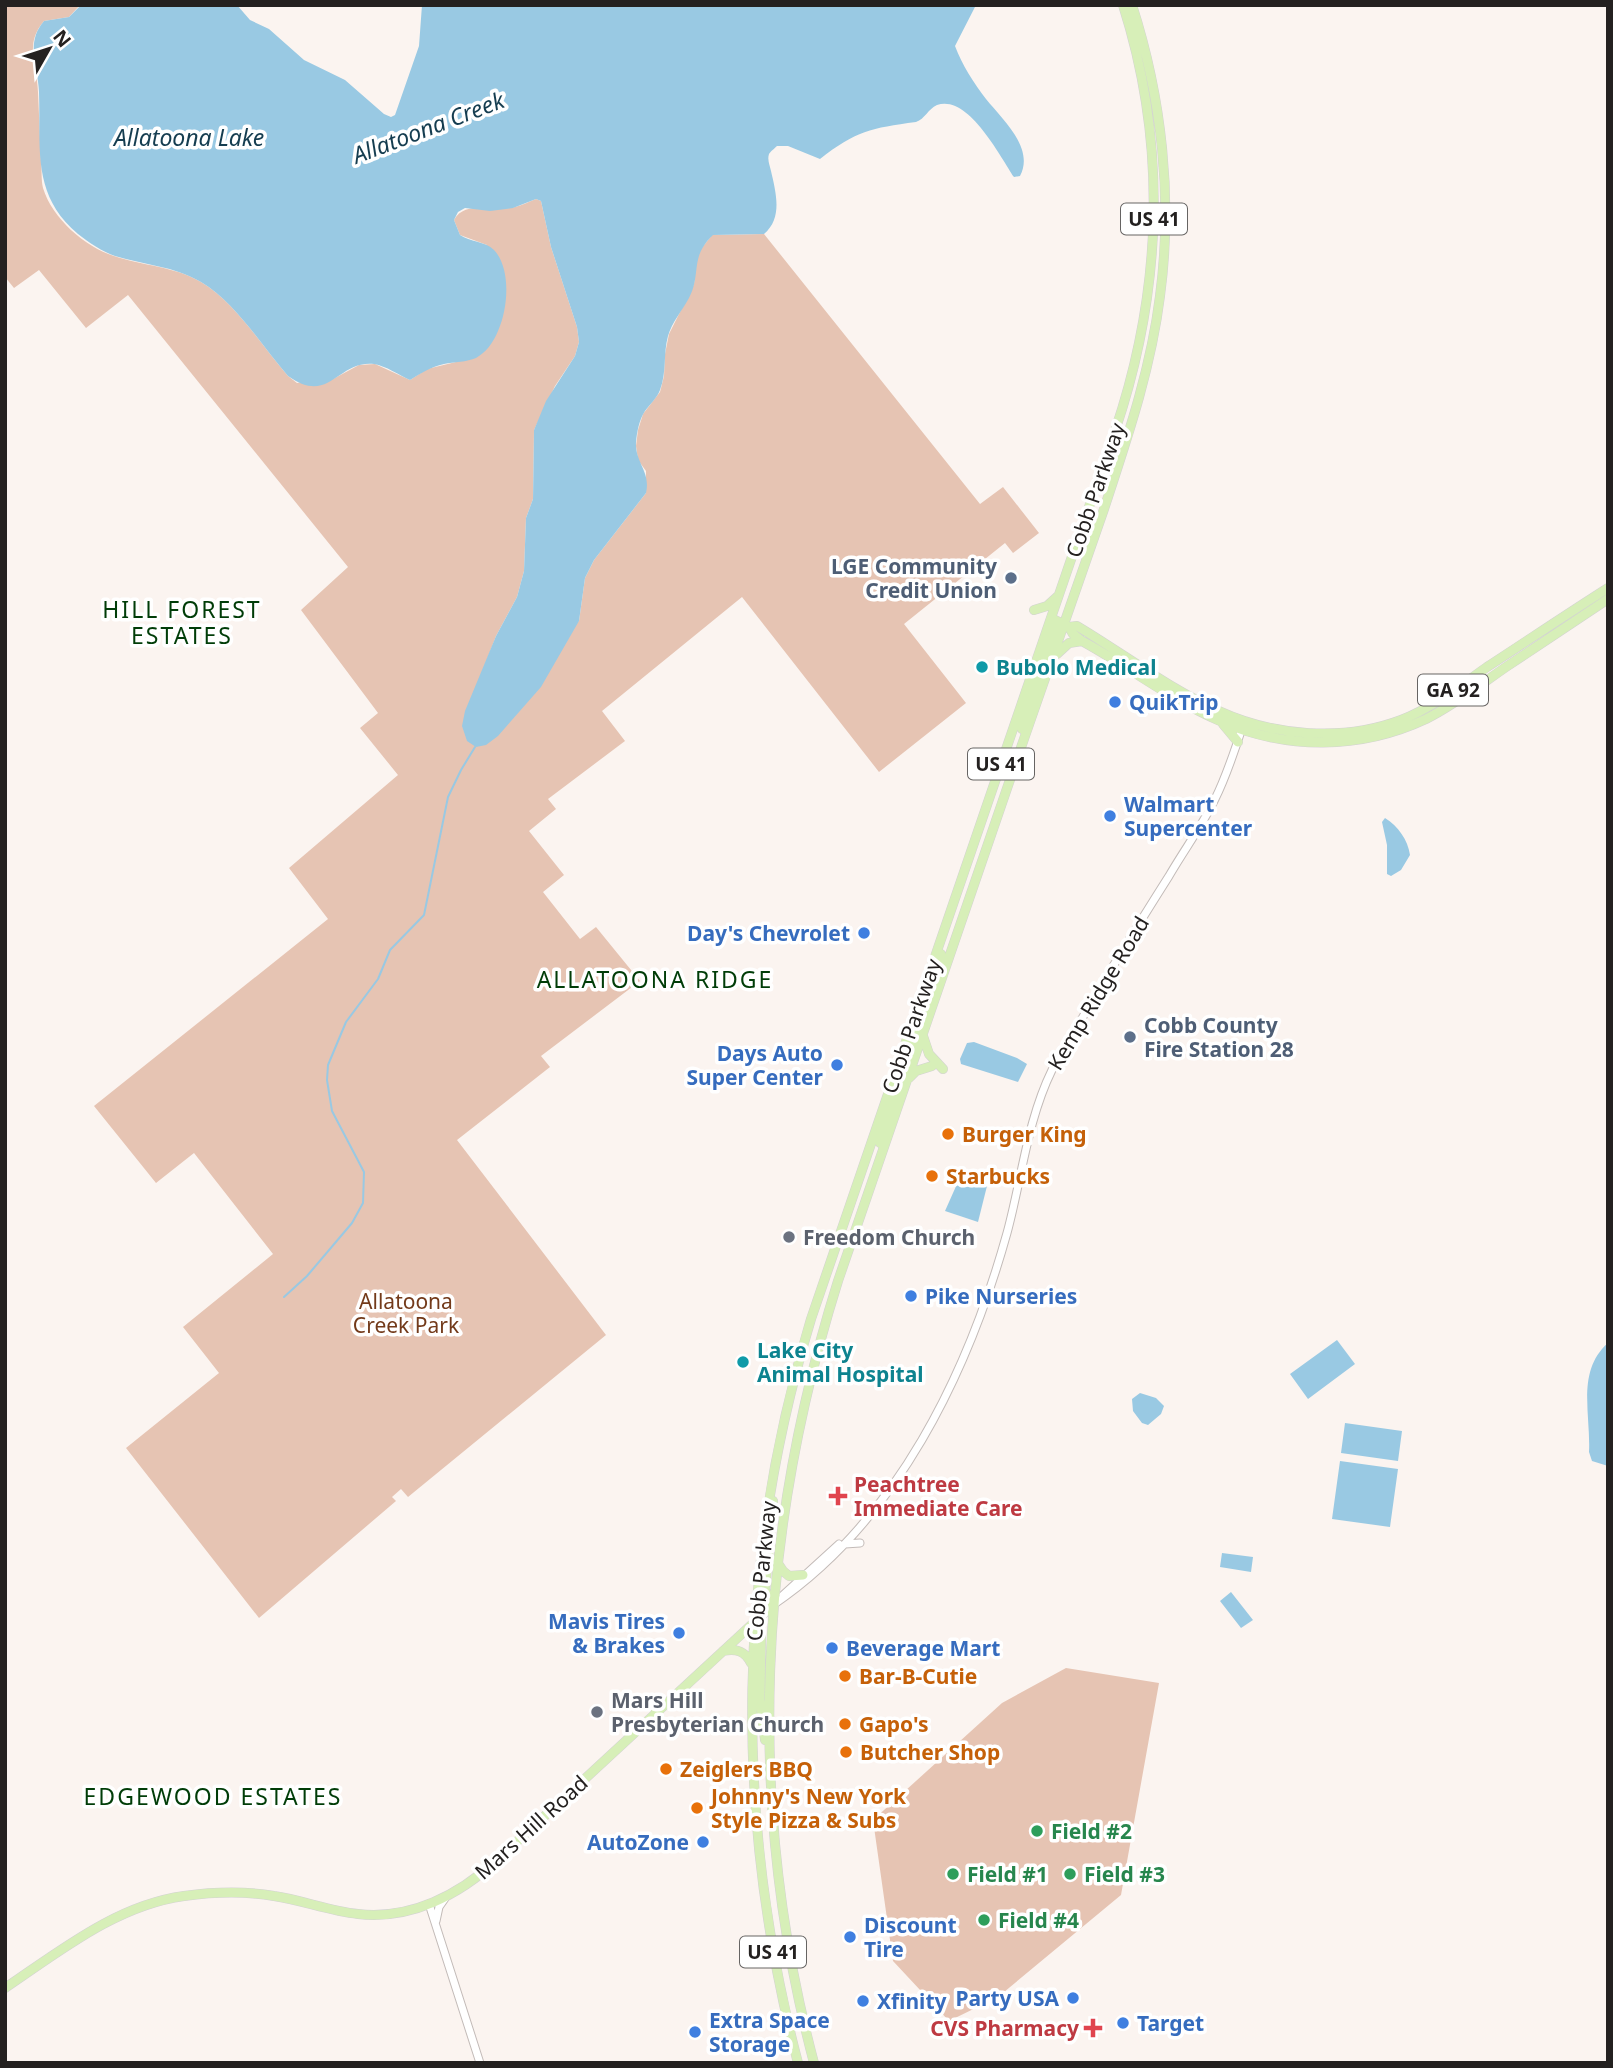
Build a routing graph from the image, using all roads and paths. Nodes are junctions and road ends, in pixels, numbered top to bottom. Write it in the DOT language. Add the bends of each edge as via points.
graph roads {
  1 [pos="1123,5"];
  2 [pos="1132,5"];
  3 [pos="1155,203"];
  4 [pos="1165,203"];
  5 [pos="1608,588"];
  6 [pos="1059,595"];
  7 [pos="1608,599"];
  8 [pos="1034,610"];
  9 [pos="1060,623"];
  10 [pos="1082,641"];
  11 [pos="1050,668"];
  12 [pos="1219,721"];
  13 [pos="1243,725"];
  14 [pos="1238,742"];
  15 [pos="1022,746"];
  16 [pos="941,938"];
  17 [pos="923,1034"];
  18 [pos="896,1052"];
  19 [pos="914,1059"];
  20 [pos="932,1066"];
  21 [pos="943,1069"];
  22 [pos="907,1079"];
  23 [pos="878,1165"];
  24 [pos="772,1483"];
  25 [pos="852,1534"];
  26 [pos="860,1543"];
  27 [pos="844,1544"];
  28 [pos="777,1561"];
  29 [pos="803,1575"];
  30 [pos="773,1605"];
  31 [pos="754,1621"];
  32 [pos="721,1651"];
  33 [pos="752,1665"];
  34 [pos="635,1701"];
  35 [pos="664,1704"];
  36 [pos="770,1764"];
  37 [pos="447,1896"];
  38 [pos="429,1904"];
  39 [pos="436,1925"];
  40 [pos="5,1988"];
  41 [pos="480,2063"];
  42 [pos="798,2063"];
  43 [pos="814,2063"];
  1 -- 3 [label="main road, Cobb Parkway / US 41" via="1147,102"];
  2 -- 4 [label="main road, Cobb Parkway / US 41" via="1155,98"];
  3 -- 4 [label="main road"];
  3 -- 6 [label="main road, Cobb Parkway / US 41" via="1151,277 1135,363"];
  4 -- 9 [label="main road, Cobb Parkway / US 41" via="1160,296 1146,375 1121,459"];
  5 -- 13 [label="main road, GA 92" via="1401,720 1356,731 1320,733"];
  6 -- 8 [label="main road"];
  6 -- 9 [label="main road, Cobb Parkway / US 41"];
  7 -- 13 [label="main road, GA 92" via="1443,709 1394,732 1307,743 1270,738"];
  9 -- 10 [label="main road, GA 92"];
  9 -- 11 [label="main road, Cobb Parkway / US 41"];
  9 -- 13 [label="main road, GA 92" via="1077,626"];
  9 -- 15 [label="main road" via="1028,706"];
  9 -- 16 [label="main road, Cobb Parkway / US 41"];
  10 -- 11 [label="main road" via="1063,647"];
  10 -- 12 [label="main road, GA 92"];
  11 -- 15 [label="main road, Cobb Parkway / US 41"];
  12 -- 13 [label="main road, GA 92"];
  12 -- 14 [label="main road"];
  13 -- 14 [label="street, Kemp Ridge Road"];
  14 -- 25 [label="street, Kemp Ridge Road" via="1207,814 1052,1069 969,1346 901,1474"];
  15 -- 17 [label="main road, Cobb Parkway / US 41"];
  16 -- 18 [label="main road, Cobb Parkway / US 41" via="905,1041"];
  16 -- 19 [label="main road" via="942,950 913,1041"];
  17 -- 19 [label="main road, Cobb Parkway / US 41"];
  17 -- 21 [label="main road" via="929,1054"];
  18 -- 23 [label="main road" via="903,1070 886,1119"];
  18 -- 24 [label="main road, Cobb Parkway / US 41" via="805,1340"];
  19 -- 22 [label="main road, Cobb Parkway / US 41"];
  20 -- 22 [label="main road"];
  22 -- 23 [label="main road, Cobb Parkway / US 41"];
  23 -- 28 [label="main road, Cobb Parkway / US 41" via="817,1349 789,1475"];
  24 -- 30 [label="main road" via="765,1590"];
  24 -- 31 [label="main road, Cobb Parkway / US 41"];
  25 -- 27 [label="street"];
  25 -- 29 [label="street"];
  26 -- 27 [label="street"];
  27 -- 30 [label="street"];
  28 -- 29 [label="main road" via="789,1576"];
  28 -- 30 [label="main road, Cobb Parkway / US 41"];
  29 -- 30 [label="street"];
  30 -- 31 [label="main road, Mars Hill Road"];
  30 -- 36 [label="main road, Cobb Parkway / US 41"];
  31 -- 32 [label="main road, Mars Hill Road"];
  31 -- 33 [label="main road, Cobb Parkway / US 41"];
  31 -- 36 [label="main road" via="761,1637 760,1706"];
  32 -- 33 [label="main road" via="742,1652"];
  32 -- 35 [label="main road, Mars Hill Road"];
  33 -- 42 [label="main road, Cobb Parkway / US 41" via="760,1864 778,1979"];
  34 -- 35 [label="main road"];
  35 -- 37 [label="main road, Mars Hill Road" via="485,1871"];
  36 -- 43 [label="main road, Cobb Parkway / US 41" via="781,1901"];
  37 -- 38 [label="main road, Mars Hill Road"];
  37 -- 39 [label="street"];
  38 -- 39 [label="street"];
  38 -- 40 [label="main road, Mars Hill Road" via="368,1915 260,1894 175,1898 132,1911 79,1937"];
  39 -- 41 [label="street"];
}
